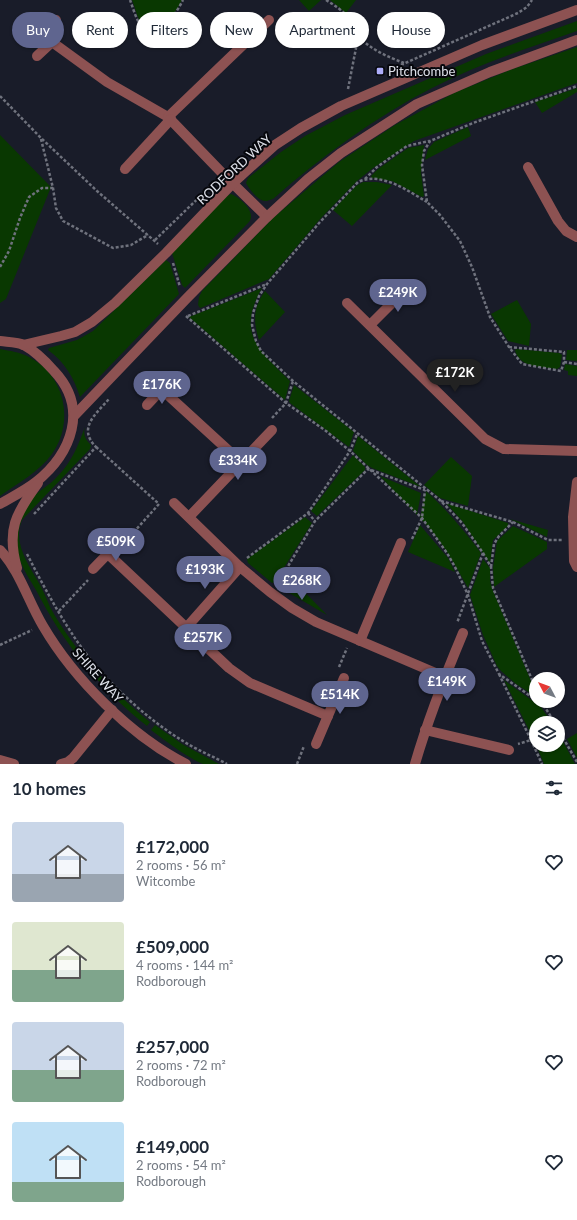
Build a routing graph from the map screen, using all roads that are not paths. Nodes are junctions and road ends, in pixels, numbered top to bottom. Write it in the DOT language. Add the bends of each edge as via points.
graph roads {
  1 [pos="577,10"];
  2 [pos="269,20"];
  3 [pos="577,40"];
  4 [pos="46,48"];
  5 [pos="60,48"];
  6 [pos="37,56"];
  7 [pos="170,118"];
  8 [pos="528,167"];
  9 [pos="125,168"];
  10 [pos="233,183"];
  11 [pos="267,217"];
  12 [pos="577,237"];
  13 [pos="411,284"];
  14 [pos="348,304"];
  15 [pos="370,325"];
  16 [pos="0,341"];
  17 [pos="23,344"];
  18 [pos="147,376"];
  19 [pos="161,390"];
  20 [pos="147,405"];
  21 [pos="74,416"];
  22 [pos="272,430"];
  23 [pos="577,450"];
  24 [pos="241,462"];
  25 [pos="46,473"];
  26 [pos="577,482"];
  27 [pos="174,503"];
  28 [pos="0,504"];
  29 [pos="189,518"];
  30 [pos="123,538"];
  31 [pos="401,543"];
  32 [pos="0,550"];
  33 [pos="108,554"];
  34 [pos="240,567"];
  35 [pos="577,567"];
  36 [pos="93,569"];
  37 [pos="19,577"];
  38 [pos="186,628"];
  39 [pos="463,634"];
  40 [pos="356,639"];
  41 [pos="444,677"];
  42 [pos="344,678"];
  43 [pos="112,710"];
  44 [pos="328,716"];
  45 [pos="425,730"];
  46 [pos="316,744"];
  47 [pos="511,747"];
  48 [pos="0,760"];
  49 [pos="67,763"];
  50 [pos="14,764"];
  51 [pos="186,764"];
  52 [pos="415,764"];
  1 -- 10 [label="street, RODFORD WAY" via="482,45 341,106 275,146"];
  2 -- 7 [label="street"];
  3 -- 11 [label="street" via="490,72 416,104 308,179"];
  4 -- 6 [label="street"];
  5 -- 7 [label="street" via="107,82"];
  7 -- 9 [label="street"];
  7 -- 10 [label="street"];
  8 -- 12 [label="street" via="558,221 566,231"];
  10 -- 11 [label="street"];
  10 -- 17 [label="street, RODFORD WAY" via="166,253 92,322 75,332"];
  11 -- 21 [label="street"];
  13 -- 15 [label="street"];
  14 -- 15 [label="street"];
  15 -- 23 [label="street" via="485,439 504,449"];
  16 -- 17 [label="street"];
  17 -- 21 [label="street" via="45,361 61,378 70,395"];
  18 -- 19 [label="street"];
  19 -- 20 [label="street"];
  19 -- 24 [label="street"];
  21 -- 25 [label="street" via="73,428 64,449"];
  22 -- 24 [label="street"];
  24 -- 29 [label="street"];
  25 -- 28 [label="street"];
  25 -- 37 [label="street, SHIRE WAY" via="17,516 12,535 12,551"];
  26 -- 35 [label="street" via="573,517 574,561"];
  27 -- 29 [label="street"];
  29 -- 34 [label="street"];
  30 -- 33 [label="street"];
  31 -- 40 [label="street"];
  32 -- 37 [label="street, SHIRE WAY"];
  33 -- 36 [label="street"];
  33 -- 38 [label="street"];
  34 -- 38 [label="street"];
  34 -- 40 [label="street" via="292,608 316,622"];
  37 -- 43 [label="street, SHIRE WAY" via="42,625 58,650"];
  38 -- 44 [label="street" via="229,668 250,683"];
  39 -- 41 [label="street"];
  40 -- 41 [label="street"];
  41 -- 45 [label="street"];
  42 -- 44 [label="street"];
  43 -- 49 [label="street"];
  43 -- 51 [label="street, SHIRE WAY" via="142,736"];
  44 -- 46 [label="street"];
  45 -- 47 [label="street"];
  45 -- 52 [label="street"];
  48 -- 50 [label="street"];
}
